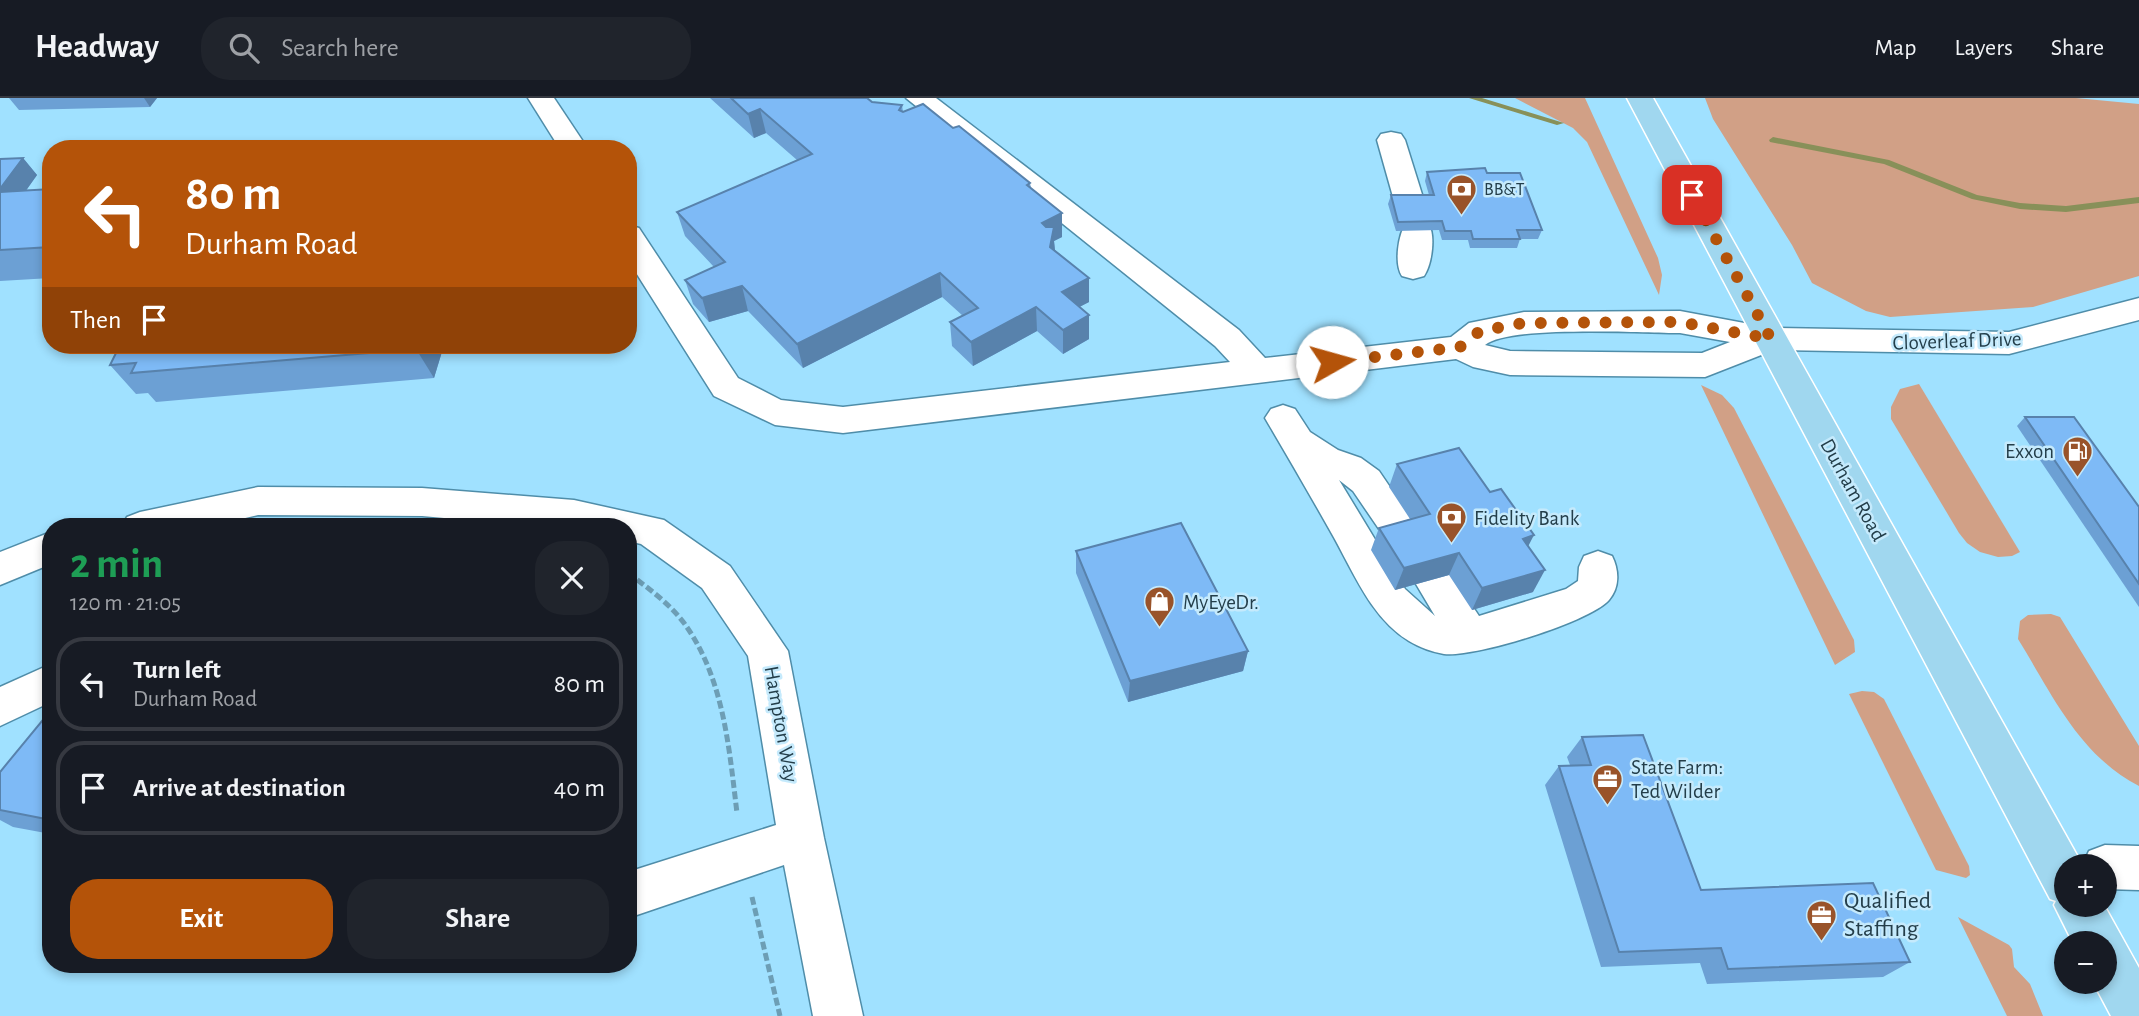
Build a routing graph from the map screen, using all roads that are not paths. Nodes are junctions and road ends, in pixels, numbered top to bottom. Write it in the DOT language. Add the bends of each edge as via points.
graph roads {
  1 [pos="541,98"];
  2 [pos="919,98"];
  3 [pos="1640,98"];
  4 [pos="568,140"];
  5 [pos="1391,140"];
  6 [pos="637,249"];
  7 [pos="1413,269"];
  8 [pos="2138,310"];
  9 [pos="1771,339"];
  10 [pos="1256,370"];
  11 [pos="181,518"];
  12 [pos="588,518"];
  13 [pos="637,528"];
  14 [pos="1407,540"];
  15 [pos="42,551"];
  16 [pos="1598,567"];
  17 [pos="0,569"];
  18 [pos="1433,579"];
  19 [pos="1469,635"];
  20 [pos="42,686"];
  21 [pos="0,707"];
  22 [pos="801,838"];
  23 [pos="2054,856"];
  24 [pos="2117,867"];
  25 [pos="2139,868"];
  26 [pos="637,892"];
  27 [pos="2117,977"];
  28 [pos="838,1016"];
  29 [pos="2138,1016"];
  1 -- 4 [label="street"];
  2 -- 10 [label="street" via="1227,338"];
  3 -- 9 [label="main road, Durham Road"];
  5 -- 7 [label="street" via="1413,217"];
  6 -- 10 [label="street" via="726,387 775,412 843,420"];
  8 -- 9 [label="street, Cloverleaf Drive" via="2009,343"];
  9 -- 10 [label="street" via="1704,365 1510,363 1485,359 1460,347"];
  9 -- 23 [label="main road, Durham Road"];
  11 -- 12 [label="street, Hampton Way" via="258,501 422,502"];
  13 -- 22 [label="street, Hampton Way" via="651,531 716,577 768,651"];
  14 -- 19 [label="street" via="1366,481 1315,455 1290,430 1398,609 1444,637"];
  15 -- 17 [label="street"];
  16 -- 19 [label="street" via="1597,587 1583,600"];
  18 -- 19 [label="street"];
  20 -- 21 [label="street"];
  22 -- 26 [label="street"];
  22 -- 28 [label="street, Hampton Way"];
  24 -- 25 [label="street"];
  27 -- 29 [label="main road"];
}
